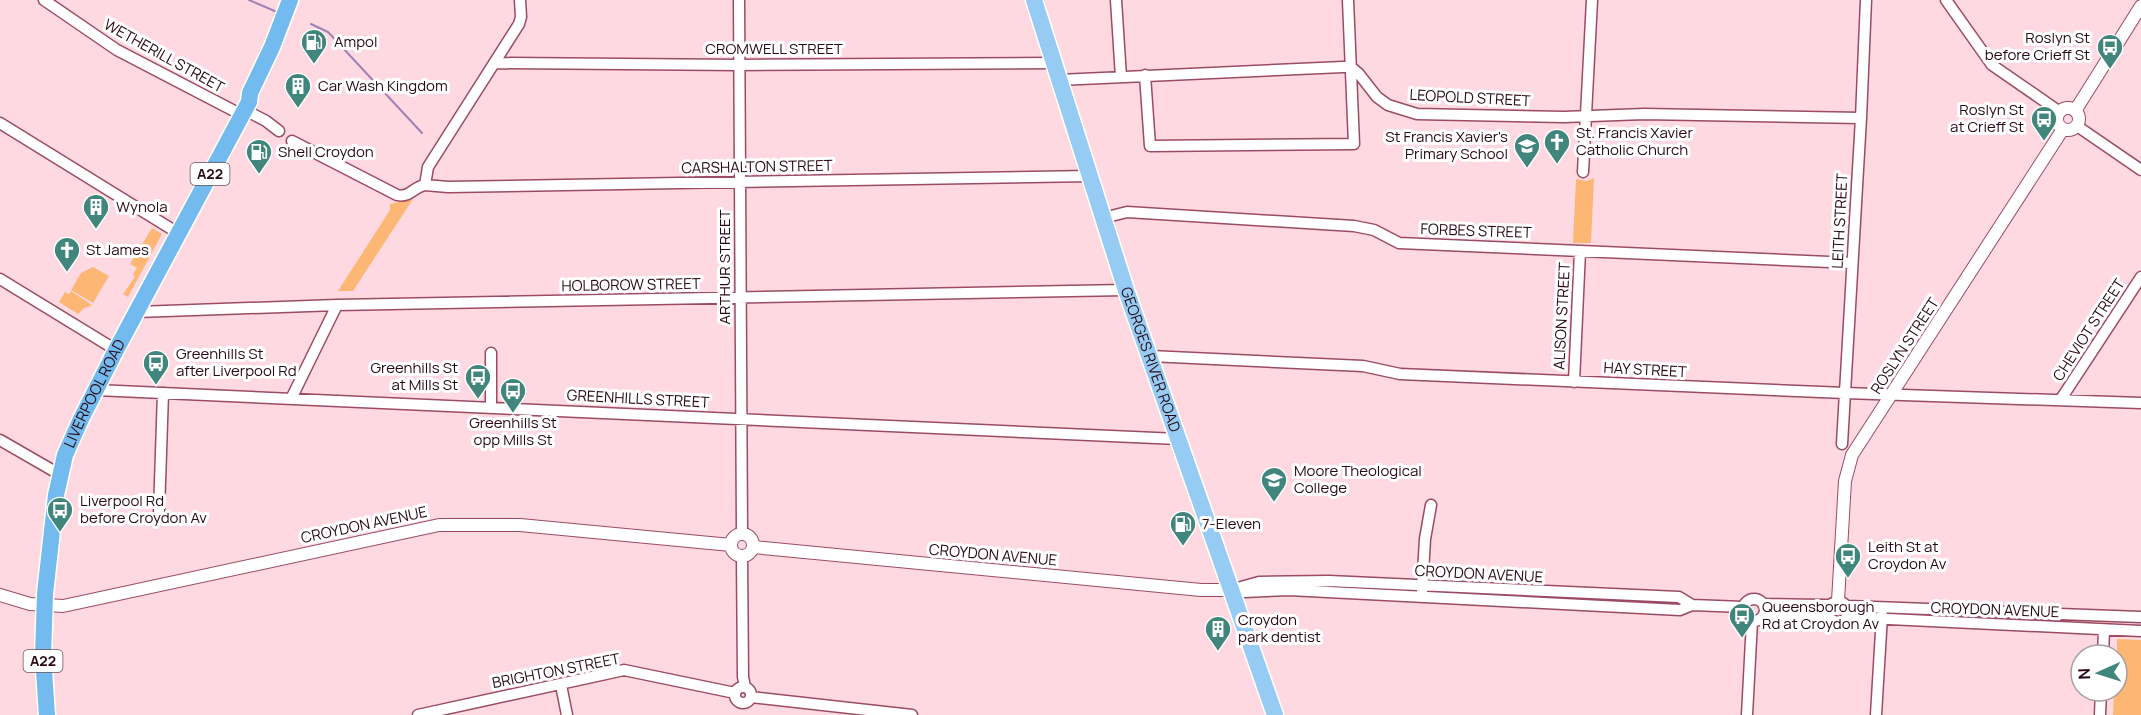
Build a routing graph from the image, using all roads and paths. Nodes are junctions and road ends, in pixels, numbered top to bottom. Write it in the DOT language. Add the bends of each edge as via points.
graph roads {
  1 [pos="44,0"];
  2 [pos="290,0"];
  3 [pos="299,0"];
  4 [pos="520,0"];
  5 [pos="739,0"];
  6 [pos="1034,0"];
  7 [pos="1116,0"];
  8 [pos="1348,0"];
  9 [pos="1592,0"];
  10 [pos="1866,0"];
  11 [pos="1946,0"];
  12 [pos="2141,6"];
  13 [pos="494,63"];
  14 [pos="1054,63"];
  15 [pos="739,65"];
  16 [pos="1351,67"];
  17 [pos="1145,75"];
  18 [pos="1121,77"];
  19 [pos="1059,80"];
  20 [pos="245,109"];
  21 [pos="2075,111"];
  22 [pos="2060,112"];
  23 [pos="1586,117"];
  24 [pos="1861,118"];
  25 [pos="0,123"];
  26 [pos="2077,126"];
  27 [pos="2063,129"];
  28 [pos="279,131"];
  29 [pos="292,141"];
  30 [pos="2141,170"];
  31 [pos="1583,172"];
  32 [pos="1090,176"];
  33 [pos="740,182"];
  34 [pos="425,185"];
  35 [pos="1103,218"];
  36 [pos="178,233"];
  37 [pos="1580,251"];
  38 [pos="1852,263"];
  39 [pos="2141,277"];
  40 [pos="0,279"];
  41 [pos="1126,290"];
  42 [pos="741,298"];
  43 [pos="337,305"];
  44 [pos="137,312"];
  45 [pos="116,350"];
  46 [pos="491,353"];
  47 [pos="1150,356"];
  48 [pos="1574,382"];
  49 [pos="96,390"];
  50 [pos="163,393"];
  51 [pos="1845,393"];
  52 [pos="1892,394"];
  53 [pos="291,399"];
  54 [pos="2061,399"];
  55 [pos="2141,403"];
  56 [pos="491,407"];
  57 [pos="741,418"];
  58 [pos="1178,439"];
  59 [pos="0,440"];
  60 [pos="1842,444"];
  61 [pos="59,474"];
  62 [pos="1431,506"];
  63 [pos="159,512"];
  64 [pos="742,534"];
  65 [pos="731,545"];
  66 [pos="753,547"];
  67 [pos="742,556"];
  68 [pos="1231,590"];
  69 [pos="1422,592"];
  70 [pos="0,595"];
  71 [pos="44,606"];
  72 [pos="1883,606"];
  73 [pos="1743,607"];
  74 [pos="1841,607"];
  75 [pos="1764,609"];
  76 [pos="1992,611"];
  77 [pos="1828,617"];
  78 [pos="2141,617"];
  79 [pos="1881,620"];
  80 [pos="1752,621"];
  81 [pos="1991,624"];
  82 [pos="2104,630"];
  83 [pos="2141,632"];
  84 [pos="2103,643"];
  85 [pos="561,685"];
  86 [pos="745,687"];
  87 [pos="735,693"];
  88 [pos="746,705"];
  89 [pos="46,715"];
  90 [pos="418,715"];
  91 [pos="567,715"];
  92 [pos="912,715"];
  93 [pos="1275,715"];
  94 [pos="1747,715"];
  95 [pos="1876,715"];
  1 -- 20 [label="street, WETHERILL STREET" via="117,50"];
  2 -- 20 [label="highway, LIVERPOOL ROAD / A22"];
  3 -- 20 [label="highway, LIVERPOOL ROAD / A22" via="282,49 257,96"];
  4 -- 13 [label="street" via="521,20"];
  5 -- 15 [label="street, ARTHUR STREET"];
  6 -- 14 [label="main road, GEORGES RIVER ROAD"];
  7 -- 18 [label="street"];
  8 -- 16 [label="street"];
  9 -- 23 [label="street"];
  10 -- 24 [label="street, LEITH STREET"];
  11 -- 22 [label="street" via="1992,65"];
  12 -- 21 [label="street"];
  13 -- 15 [label="street, CROMWELL STREET"];
  13 -- 34 [label="street" via="428,167"];
  14 -- 15 [label="street, CROMWELL STREET"];
  14 -- 19 [label="main road, GEORGES RIVER ROAD"];
  15 -- 33 [label="street, ARTHUR STREET"];
  16 -- 17 [label="street"];
  16 -- 17 [label="street" via="1354,144 1150,146"];
  16 -- 23 [label="street, LEOPOLD STREET" via="1388,105 1417,114"];
  17 -- 18 [label="street"];
  18 -- 19 [label="street"];
  19 -- 32 [label="main road, GEORGES RIVER ROAD"];
  20 -- 28 [label="street, WETHERILL STREET"];
  20 -- 36 [label="highway, LIVERPOOL ROAD / A22"];
  21 -- 22 [label="street"];
  21 -- 26 [label="street"];
  22 -- 27 [label="street" via="2057,121"];
  23 -- 24 [label="street, LEOPOLD STREET" via="1644,114"];
  23 -- 31 [label="street"];
  24 -- 38 [label="street, LEITH STREET"];
  25 -- 36 [label="street"];
  26 -- 27 [label="street"];
  26 -- 30 [label="street"];
  27 -- 52 [label="street, ROSLYN STREET"];
  29 -- 34 [label="street" via="397,195 406,195"];
  32 -- 33 [label="street, CARSHALTON STREET"];
  32 -- 35 [label="main road, GEORGES RIVER ROAD"];
  33 -- 34 [label="street, CARSHALTON STREET"];
  33 -- 42 [label="street, ARTHUR STREET"];
  35 -- 37 [label="street, FORBES STREET" via="1127,212 1337,225 1374,230 1400,243"];
  35 -- 41 [label="main road, GEORGES RIVER ROAD"];
  36 -- 44 [label="highway, LIVERPOOL ROAD / A22"];
  37 -- 38 [label="street, FORBES STREET"];
  37 -- 48 [label="street, ALISON STREET"];
  38 -- 51 [label="street, LEITH STREET"];
  39 -- 54 [label="street, CHEVIOT STREET"];
  40 -- 45 [label="street"];
  41 -- 42 [label="street, HOLBOROW STREET"];
  41 -- 47 [label="main road, GEORGES RIVER ROAD"];
  42 -- 43 [label="street, HOLBOROW STREET"];
  42 -- 57 [label="street, ARTHUR STREET"];
  43 -- 44 [label="street, HOLBOROW STREET"];
  43 -- 53 [label="street"];
  44 -- 45 [label="highway, LIVERPOOL ROAD / A22"];
  45 -- 49 [label="highway, LIVERPOOL ROAD / A22"];
  46 -- 56 [label="street"];
  47 -- 48 [label="street, HAY STREET" via="1363,366 1400,374"];
  47 -- 58 [label="main road, GEORGES RIVER ROAD"];
  48 -- 51 [label="street, HAY STREET"];
  49 -- 50 [label="street, GREENHILLS STREET"];
  49 -- 61 [label="highway, LIVERPOOL ROAD / A22" via="72,436"];
  50 -- 53 [label="street, GREENHILLS STREET"];
  50 -- 63 [label="street"];
  51 -- 52 [label="street, HAY STREET"];
  51 -- 60 [label="street, LEITH STREET"];
  52 -- 54 [label="street, HAY STREET"];
  52 -- 74 [label="street, ROSLYN STREET" via="1852,455 1846,471"];
  53 -- 56 [label="street, GREENHILLS STREET"];
  54 -- 55 [label="street, HAY STREET"];
  56 -- 57 [label="street, GREENHILLS STREET"];
  57 -- 58 [label="street, GREENHILLS STREET"];
  57 -- 64 [label="street, ARTHUR STREET"];
  58 -- 68 [label="main road, GEORGES RIVER ROAD"];
  59 -- 61 [label="street"];
  61 -- 71 [label="highway, LIVERPOOL ROAD / A22"];
  62 -- 69 [label="street"];
  64 -- 65 [label="street" via="733,538"];
  64 -- 66 [label="street" via="752,540"];
  65 -- 67 [label="street" via="735,554"];
  65 -- 71 [label="street, CROYDON AVENUE" via="520,525 439,525 128,593"];
  66 -- 67 [label="street" via="748,555"];
  66 -- 68 [label="street, CROYDON AVENUE"];
  67 -- 86 [label="street"];
  68 -- 69 [label="street, CROYDON AVENUE" via="1259,582 1329,581"];
  68 -- 93 [label="main road, GEORGES RIVER ROAD"];
  69 -- 73 [label="street, CROYDON AVENUE" via="1583,599 1680,610 1692,605"];
  70 -- 71 [label="street, CROYDON AVENUE"];
  71 -- 89 [label="highway, LIVERPOOL ROAD / A22"];
  72 -- 74 [label="street, CROYDON AVENUE"];
  72 -- 76 [label="street, CROYDON AVENUE"];
  72 -- 79 [label="street"];
  73 -- 75 [label="street" via="1753,599 1759,600"];
  73 -- 80 [label="street" via="1744,616"];
  74 -- 75 [label="street, CROYDON AVENUE"];
  74 -- 77 [label="street" via="1827,610"];
  74 -- 77 [label="street" via="1839,622"];
  74 -- 79 [label="street, CROYDON AVENUE"];
  75 -- 77 [label="street"];
  75 -- 80 [label="street" via="1761,619"];
  76 -- 78 [label="street, CROYDON AVENUE"];
  76 -- 81 [label="street"];
  79 -- 81 [label="street, CROYDON AVENUE"];
  79 -- 95 [label="street"];
  80 -- 94 [label="street"];
  81 -- 82 [label="street, CROYDON AVENUE"];
  82 -- 83 [label="street, CROYDON AVENUE"];
  82 -- 84 [label="street"];
  85 -- 87 [label="street, BRIGHTON STREET" via="624,670"];
  85 -- 90 [label="street, BRIGHTON STREET"];
  85 -- 91 [label="street"];
  86 -- 87 [label="street" via="739,687"];
  86 -- 88 [label="street" via="751,692"];
  87 -- 88 [label="street" via="736,701"];
  88 -- 92 [label="street"];
}
